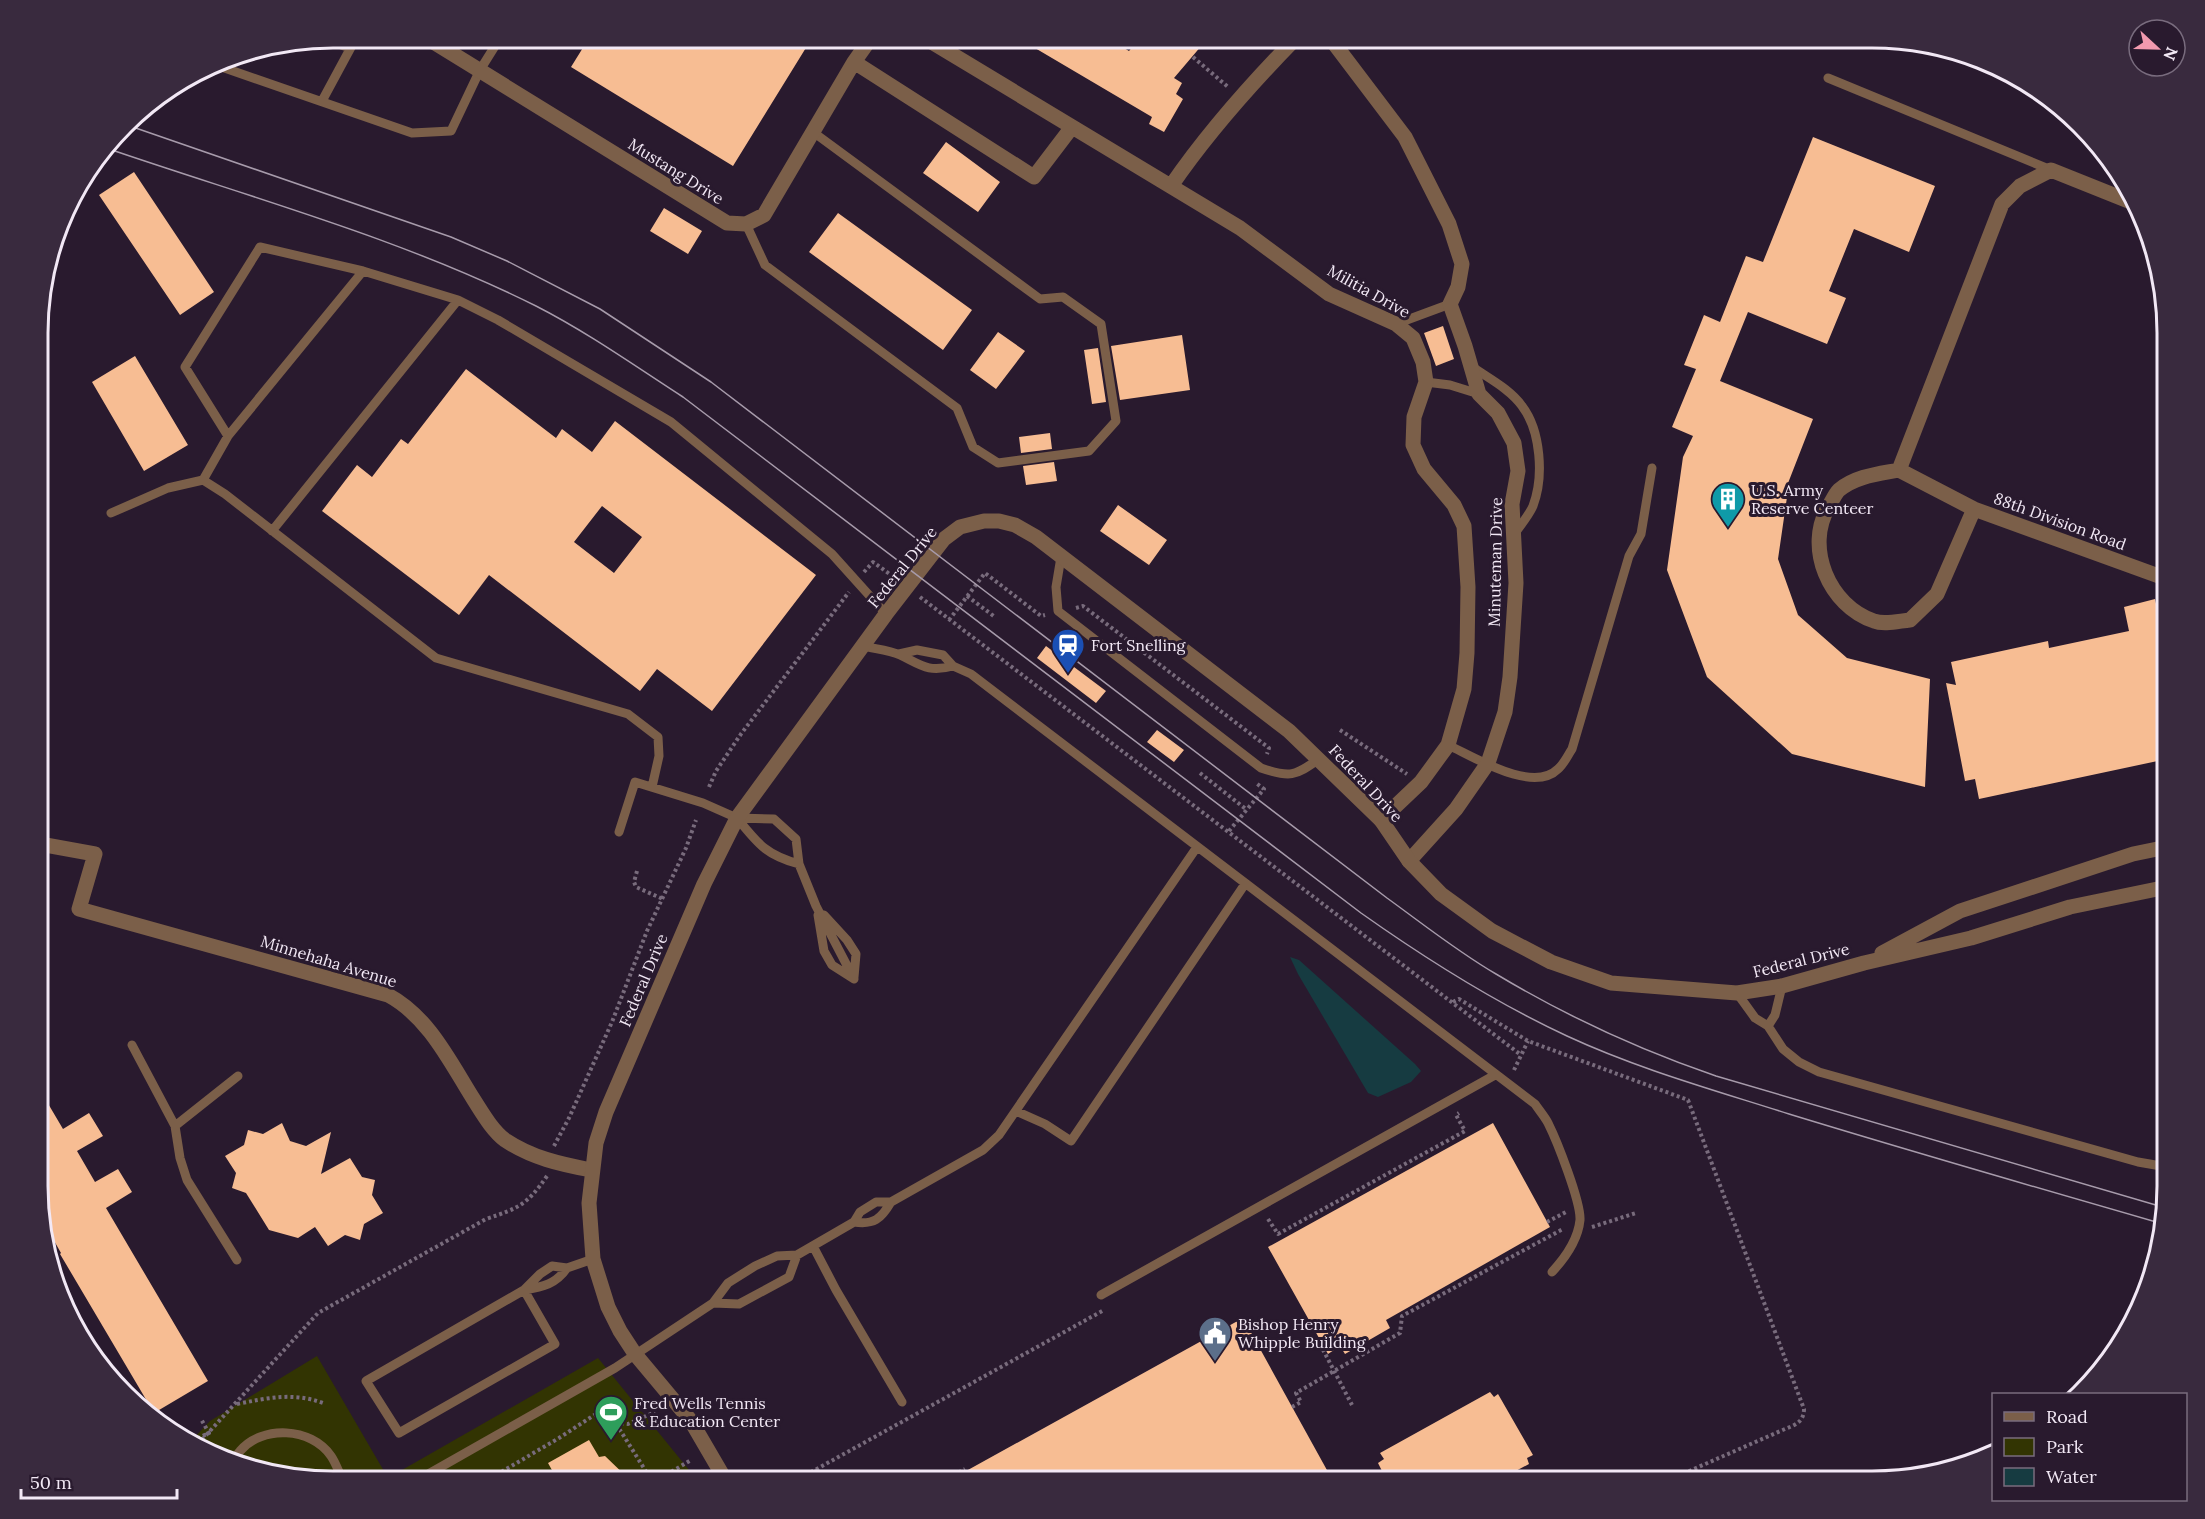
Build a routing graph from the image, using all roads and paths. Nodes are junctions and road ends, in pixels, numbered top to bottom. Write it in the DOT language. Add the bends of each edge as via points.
graph roads {
  1 [pos="350,48"];
  2 [pos="444,48"];
  3 [pos="494,48"];
  4 [pos="864,48"];
  5 [pos="942,48"];
  6 [pos="1287,48"];
  7 [pos="1338,48"];
  8 [pos="1193,57"];
  9 [pos="854,62"];
  10 [pos="227,69"];
  11 [pos="480,70"];
  12 [pos="1828,78"];
  13 [pos="1240,97"];
  14 [pos="322,101"];
  15 [pos="1072,126"];
  16 [pos="813,132"];
  17 [pos="2051,170"];
  18 [pos="1171,186"];
  19 [pos="2124,199"];
  20 [pos="746,224"];
  21 [pos="363,272"];
  22 [pos="458,300"];
  23 [pos="1450,304"];
  24 [pos="1396,324"];
  25 [pos="1470,365"];
  26 [pos="1426,382"];
  27 [pos="1479,394"];
  28 [pos="228,436"];
  29 [pos="1652,468"];
  30 [pos="1899,470"];
  31 [pos="203,480"];
  32 [pos="1974,510"];
  33 [pos="111,513"];
  34 [pos="272,531"];
  35 [pos="1514,536"];
  36 [pos="1061,557"];
  37 [pos="2157,575"];
  38 [pos="891,576"];
  39 [pos="858,580"];
  40 [pos="968,596"];
  41 [pos="925,601"];
  42 [pos="886,614"];
  43 [pos="995,616"];
  44 [pos="863,646"];
  45 [pos="899,654"];
  46 [pos="953,666"];
  47 [pos="1340,730"];
  48 [pos="1448,744"];
  49 [pos="1319,759"];
  50 [pos="1488,763"];
  51 [pos="1200,773"];
  52 [pos="1421,782"];
  53 [pos="652,787"];
  54 [pos="709,787"];
  55 [pos="1264,789"];
  56 [pos="1247,810"];
  57 [pos="737,818"];
  58 [pos="696,819"];
  59 [pos="1381,820"];
  60 [pos="1229,831"];
  61 [pos="619,832"];
  62 [pos="48,845"];
  63 [pos="1197,847"];
  64 [pos="2157,849"];
  65 [pos="1408,861"];
  66 [pos="799,864"];
  67 [pos="637,872"];
  68 [pos="1245,884"];
  69 [pos="2157,889"];
  70 [pos="663,899"];
  71 [pos="816,906"];
  72 [pos="1864,963"];
  73 [pos="1782,986"];
  74 [pos="1737,993"];
  75 [pos="1452,1002"];
  76 [pos="1768,1026"];
  77 [pos="1528,1041"];
  78 [pos="132,1045"];
  79 [pos="1521,1056"];
  80 [pos="238,1076"];
  81 [pos="1495,1076"];
  82 [pos="1506,1084"];
  83 [pos="1016,1110"];
  84 [pos="1464,1110"];
  85 [pos="175,1126"];
  86 [pos="553,1147"];
  87 [pos="2157,1165"];
  88 [pos="591,1170"];
  89 [pos="548,1175"];
  90 [pos="891,1202"];
  91 [pos="1566,1211"];
  92 [pos="1636,1213"];
  93 [pos="854,1222"];
  94 [pos="1547,1222"];
  95 [pos="1259,1224"];
  96 [pos="1578,1228"];
  97 [pos="813,1246"];
  98 [pos="797,1255"];
  99 [pos="593,1259"];
  100 [pos="237,1260"];
  101 [pos="567,1268"];
  102 [pos="1552,1272"];
  103 [pos="524,1290"];
  104 [pos="1101,1294"];
  105 [pos="713,1303"];
  106 [pos="1114,1304"];
  107 [pos="1320,1344"];
  108 [pos="635,1354"];
  109 [pos="1334,1371"];
  110 [pos="902,1402"];
  111 [pos="323,1403"];
  112 [pos="236,1404"];
  113 [pos="1352,1405"];
  114 [pos="1292,1407"];
  115 [pos="655,1412"];
  116 [pos="201,1419"];
  117 [pos="619,1423"];
  118 [pos="208,1433"];
  119 [pos="199,1438"];
  120 [pos="203,1440"];
  121 [pos="238,1455"];
  122 [pos="691,1460"];
  123 [pos="964,1469"];
  124 [pos="814,1470"];
  125 [pos="339,1471"];
  126 [pos="434,1471"];
  127 [pos="503,1471"];
  128 [pos="647,1471"];
  129 [pos="672,1471"];
  130 [pos="720,1471"];
  131 [pos="960,1471"];
  132 [pos="1689,1471"];
  1 -- 14 [label="lane"];
  2 -- 11 [label="street, Mustang Drive"];
  3 -- 11 [label="lane"];
  4 -- 9 [label="street"];
  5 -- 15 [label="street, Militia Drive"];
  6 -- 13 [label="street"];
  7 -- 23 [label="street" via="1405,137 1449,224 1462,264"];
  8 -- 13 [label="path"];
  9 -- 15 [label="street" via="1034,177"];
  9 -- 16 [label="street"];
  10 -- 14 [label="lane"];
  11 -- 14 [label="lane" via="451,131 412,133"];
  11 -- 20 [label="street, Mustang Drive" via="727,223"];
  12 -- 17 [label="lane"];
  13 -- 18 [label="street"];
  15 -- 18 [label="street, Militia Drive"];
  16 -- 20 [label="street" via="764,215"];
  16 -- 20 [label="lane" via="1040,299 1063,297 1101,324 1116,421 1089,452 998,463 973,447 957,408 765,265"];
  17 -- 19 [label="street"];
  17 -- 30 [label="street" via="2020,186 2002,204"];
  18 -- 24 [label="street, Militia Drive" via="1240,228 1329,294"];
  21 -- 22 [label="lane"];
  21 -- 28 [label="lane"];
  21 -- 28 [label="lane" via="260,247 185,367"];
  22 -- 34 [label="lane"];
  22 -- 39 [label="lane" via="671,422 832,554"];
  23 -- 24 [label="lane"];
  23 -- 25 [label="street, Minuteman Drive"];
  24 -- 26 [label="street, Militia Drive" via="1413,338"];
  25 -- 27 [label="street, Minuteman Drive"];
  25 -- 35 [label="lane" via="1523,407 1534,434 1541,466 1533,507"];
  26 -- 27 [label="lane"];
  26 -- 48 [label="street" via="1414,417 1413,445 1424,469 1454,505 1464,526 1467,552 1464,689"];
  27 -- 35 [label="street, Minuteman Drive" via="1498,414 1514,443 1518,471 1512,504"];
  28 -- 31 [label="lane"];
  29 -- 50 [label="lane" via="1641,534 1629,556 1572,749 1558,769 1546,776 1530,778"];
  30 -- 32 [label="street"];
  30 -- 32 [label="street" via="1866,476 1838,491 1821,520 1818,553 1831,586 1851,611 1876,622 1910,620 1937,594"];
  31 -- 33 [label="lane" via="168,488"];
  31 -- 34 [label="lane"];
  32 -- 37 [label="street, 88th Division Road"];
  34 -- 53 [label="lane" via="436,658 628,714 658,737 659,756"];
  35 -- 50 [label="street, Minuteman Drive" via="1516,583 1510,677 1505,712"];
  36 -- 42 [label="street, Federal Drive" via="1015,525 984,521 960,527 944,539"];
  36 -- 49 [label="street, Federal Drive" via="1289,731"];
  36 -- 49 [label="lane" via="1056,587 1058,611 1261,768 1279,774 1300,773"];
  38 -- 39 [label="path" via="873,562"];
  39 -- 42 [label="lane"];
  39 -- 54 [label="path" via="741,734"];
  40 -- 43 [label="path"];
  41 -- 60 [label="path"];
  42 -- 44 [label="street, Federal Drive"];
  44 -- 45 [label="lane"];
  44 -- 57 [label="street, Federal Drive"];
  45 -- 46 [label="lane" via="915,664 940,669"];
  45 -- 46 [label="lane" via="917,650 943,656"];
  46 -- 63 [label="lane" via="970,674"];
  47 -- 52 [label="path"];
  48 -- 50 [label="lane"];
  48 -- 52 [label="street"];
  49 -- 59 [label="street, Federal Drive"];
  50 -- 65 [label="street, Minuteman Drive" via="1456,809"];
  51 -- 56 [label="path"];
  52 -- 59 [label="street"];
  53 -- 57 [label="lane"];
  53 -- 61 [label="lane" via="634,782"];
  55 -- 56 [label="path"];
  56 -- 60 [label="path"];
  57 -- 66 [label="lane" via="760,846 779,859"];
  57 -- 66 [label="lane" via="774,819 796,839"];
  57 -- 88 [label="street, Federal Drive" via="704,884 606,1112"];
  58 -- 70 [label="path"];
  59 -- 65 [label="street, Federal Drive"];
  60 -- 75 [label="path"];
  62 -- 88 [label="street, Minnehaha Avenue" via="95,854 79,909 402,1002 430,1032 503,1138 534,1156"];
  63 -- 68 [label="lane"];
  63 -- 83 [label="lane"];
  64 -- 72 [label="street, Federal Drive" via="1960,911"];
  65 -- 74 [label="street, Federal Drive" via="1441,894 1492,931 1551,962 1611,983"];
  66 -- 71 [label="lane"];
  67 -- 70 [label="path" via="636,887"];
  68 -- 81 [label="lane"];
  68 -- 83 [label="lane" via="1071,1141"];
  69 -- 72 [label="street, Federal Drive"];
  70 -- 86 [label="path" via="570,1118"];
  71 -- 71 [label="lane" via="856,954 854,979 832,965 824,951"];
  72 -- 73 [label="street, Federal Drive"];
  73 -- 74 [label="street, Federal Drive"];
  73 -- 76 [label="lane"];
  74 -- 76 [label="lane" via="1755,1018"];
  75 -- 77 [label="path" via="1459,999"];
  75 -- 79 [label="path"];
  76 -- 87 [label="lane" via="1783,1049 1819,1072"];
  77 -- 79 [label="path"];
  77 -- 132 [label="path" via="1688,1100 1804,1410 1798,1423"];
  78 -- 85 [label="lane"];
  79 -- 82 [label="path"];
  80 -- 85 [label="lane"];
  81 -- 82 [label="lane"];
  81 -- 104 [label="lane"];
  82 -- 96 [label="lane" via="1535,1104 1547,1122 1578,1202"];
  83 -- 90 [label="lane" via="999,1135 982,1150"];
  84 -- 95 [label="path" via="1456,1115 1465,1131 1278,1234 1269,1219"];
  85 -- 100 [label="lane" via="187,1180"];
  88 -- 99 [label="street, Federal Drive"];
  89 -- 112 [label="path" via="531,1198 510,1211 486,1219 318,1313"];
  90 -- 93 [label="lane" via="870,1205"];
  90 -- 93 [label="lane" via="884,1214 868,1224"];
  91 -- 94 [label="path"];
  92 -- 96 [label="path" via="1594,1227"];
  93 -- 97 [label="lane"];
  96 -- 102 [label="lane" via="1562,1262"];
  96 -- 109 [label="path" via="1563,1229 1402,1317 1400,1334"];
  97 -- 98 [label="lane"];
  97 -- 110 [label="lane"];
  98 -- 105 [label="lane" via="777,1256 755,1266 728,1283"];
  98 -- 105 [label="lane" via="789,1277 739,1304"];
  99 -- 101 [label="lane"];
  99 -- 108 [label="street, Federal Drive" via="608,1307"];
  101 -- 103 [label="lane" via="561,1277 544,1287"];
  101 -- 103 [label="lane" via="552,1266"];
  103 -- 103 [label="lane" via="366,1381 399,1433 555,1344"];
  105 -- 108 [label="lane"];
  106 -- 124 [label="path"];
  107 -- 109 [label="path"];
  108 -- 126 [label="lane"];
  108 -- 130 [label="street, Federal Drive" via="691,1421"];
  109 -- 113 [label="path"];
  109 -- 114 [label="path" via="1296,1393 1301,1402"];
  111 -- 112 [label="path" via="275,1396"];
  112 -- 118 [label="path"];
  115 -- 117 [label="path" via="628,1424"];
  116 -- 118 [label="path"];
  117 -- 127 [label="path" via="605,1408"];
  117 -- 128 [label="path"];
  118 -- 119 [label="path"];
  118 -- 120 [label="path"];
  121 -- 125 [label="lane" via="262,1435 283,1432 312,1438 330,1454"];
  122 -- 129 [label="path"];
  123 -- 131 [label="path"];
}
